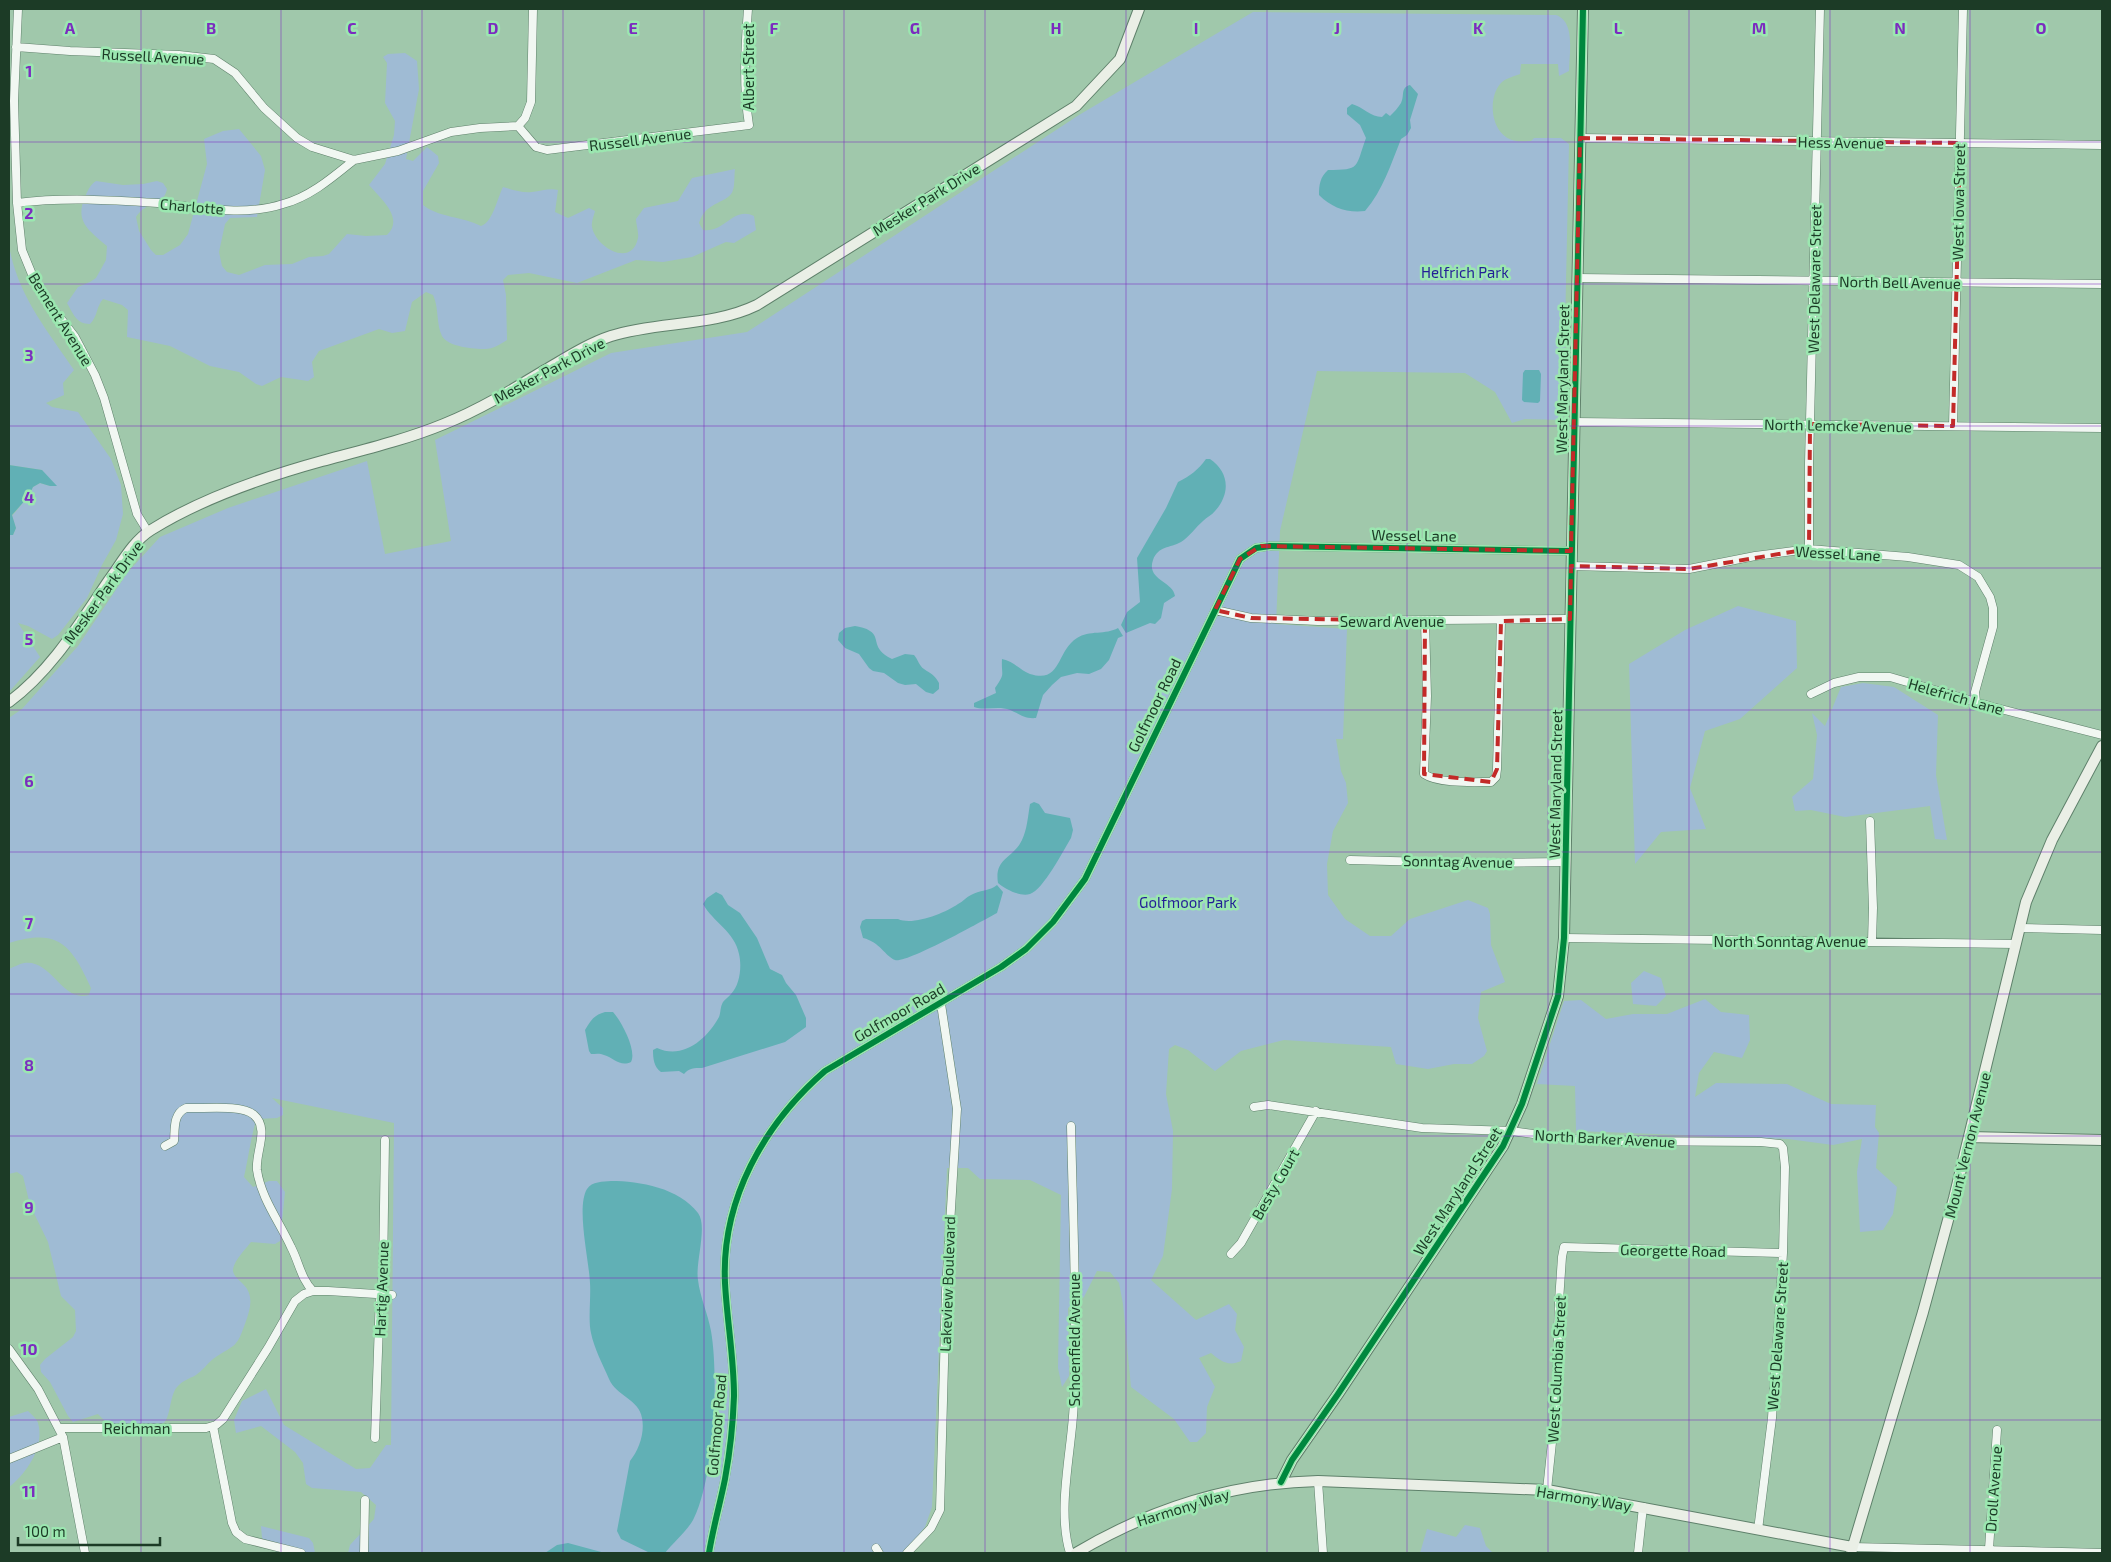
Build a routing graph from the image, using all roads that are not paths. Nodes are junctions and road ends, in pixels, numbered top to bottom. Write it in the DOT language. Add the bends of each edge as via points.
graph roads {
  1 [pos="18,9"];
  2 [pos="533,9"];
  3 [pos="748,9"];
  4 [pos="1139,9"];
  5 [pos="1583,9"];
  6 [pos="1820,9"];
  7 [pos="1963,9"];
  8 [pos="16,47"];
  9 [pos="518,126"];
  10 [pos="749,126"];
  11 [pos="1580,138"];
  12 [pos="1818,141"];
  13 [pos="1960,143"];
  14 [pos="2102,145"];
  15 [pos="354,160"];
  16 [pos="17,203"];
  17 [pos="1577,278"];
  18 [pos="1814,280"];
  19 [pos="1957,282"];
  20 [pos="2102,284"];
  21 [pos="1574,422"];
  22 [pos="1810,424"];
  23 [pos="1953,426"];
  24 [pos="2102,428"];
  25 [pos="148,532"];
  26 [pos="1256,548"];
  27 [pos="1808,549"];
  28 [pos="1571,551"];
  29 [pos="1571,566"];
  30 [pos="1215,610"];
  31 [pos="1570,619"];
  32 [pos="1425,621"];
  33 [pos="1501,621"];
  34 [pos="1811,694"];
  35 [pos="9,702"];
  36 [pos="1976,702"];
  37 [pos="2102,735"];
  38 [pos="2102,746"];
  39 [pos="1870,821"];
  40 [pos="1350,860"];
  41 [pos="1565,862"];
  42 [pos="2019,928"];
  43 [pos="2102,930"];
  44 [pos="1564,938"];
  45 [pos="1872,941"];
  46 [pos="2015,944"];
  47 [pos="941,1004"];
  48 [pos="1254,1107"];
  49 [pos="1316,1111"];
  50 [pos="1071,1126"];
  51 [pos="1511,1131"];
  52 [pos="1969,1137"];
  53 [pos="385,1140"];
  54 [pos="2102,1140"];
  55 [pos="1778,1144"];
  56 [pos="165,1146"];
  57 [pos="1564,1248"];
  58 [pos="1782,1253"];
  59 [pos="1231,1254"];
  60 [pos="313,1291"];
  61 [pos="380,1294"];
  62 [pos="392,1295"];
  63 [pos="9,1349"];
  64 [pos="213,1426"];
  65 [pos="60,1428"];
  66 [pos="1997,1430"];
  67 [pos="63,1437"];
  68 [pos="375,1438"];
  69 [pos="9,1459"];
  70 [pos="1318,1481"];
  71 [pos="1280,1482"];
  72 [pos="1547,1490"];
  73 [pos="365,1500"];
  74 [pos="1643,1507"];
  75 [pos="1758,1530"];
  76 [pos="1851,1550"];
  77 [pos="1991,1550"];
  78 [pos="85,1553"];
  79 [pos="301,1553"];
  80 [pos="364,1553"];
  81 [pos="709,1553"];
  82 [pos="907,1553"];
  83 [pos="1070,1553"];
  84 [pos="1076,1553"];
  85 [pos="1323,1553"];
  86 [pos="1638,1553"];
  87 [pos="2102,1553"];
  1 -- 8 [label="street, Bement Avenue"];
  2 -- 9 [label="street" via="531,102"];
  3 -- 10 [label="street, Albert Street" via="745,74"];
  4 -- 25 [label="street, Mesker Park Drive" via="1120,60 1076,106 757,305 734,314 610,337 574,353 450,422 234,491 185,511"];
  5 -- 11 [label="street, West Maryland Street"];
  6 -- 12 [label="street, West Delaware Street"];
  7 -- 13 [label="street, West Iowa Street"];
  8 -- 15 [label="street, Russell Avenue" via="214,60 235,73 264,108 297,138 312,147"];
  8 -- 16 [label="street, Bement Avenue"];
  9 -- 10 [label="street, Russell Avenue" via="539,148 547,150"];
  9 -- 15 [label="street, Russell Avenue" via="451,132 398,151"];
  11 -- 12 [label="street, Hess Avenue"];
  11 -- 17 [label="street, West Maryland Street"];
  12 -- 13 [label="street, Hess Avenue"];
  12 -- 18 [label="street, West Delaware Street"];
  13 -- 14 [label="street, Hess Avenue"];
  13 -- 19 [label="street, West Iowa Street"];
  15 -- 16 [label="street, Charlotte" via="295,200 269,208 209,209 57,199"];
  16 -- 25 [label="street, Bement Avenue" via="19,236 26,263 38,289 74,337 95,375 137,514"];
  17 -- 18 [label="street, North Bell Avenue"];
  17 -- 21 [label="street, West Maryland Street"];
  18 -- 19 [label="street, North Bell Avenue"];
  18 -- 22 [label="street, West Delaware Street"];
  19 -- 20 [label="street, North Bell Avenue"];
  19 -- 23 [label="street, West Iowa Street"];
  21 -- 22 [label="street, North Lemcke Avenue"];
  21 -- 28 [label="street, West Maryland Street"];
  22 -- 23 [label="street, North Lemcke Avenue"];
  22 -- 27 [label="street, West Delaware Street"];
  23 -- 24 [label="street, North Lemcke Avenue"];
  25 -- 35 [label="street, Mesker Park Drive" via="123,561 59,652 34,681"];
  26 -- 28 [label="street, Wessel Lane"];
  26 -- 30 [label="street, Golfmoor Road" via="1236,564"];
  27 -- 29 [label="street, Wessel Lane" via="1689,569"];
  27 -- 36 [label="street, Wessel Lane" via="1908,557 1959,565 1978,577 1990,597 1993,627 1975,692"];
  28 -- 29 [label="street, West Maryland Street"];
  29 -- 31 [label="street, West Maryland Street"];
  30 -- 32 [label="street, Seward Avenue" via="1251,618 1333,622"];
  30 -- 47 [label="street, Golfmoor Road" via="1093,863 1064,908 1026,949"];
  31 -- 33 [label="street, Seward Avenue"];
  31 -- 41 [label="street, West Maryland Street"];
  32 -- 33 [label="street, Seward Avenue"];
  32 -- 33 [label="street" via="1424,774 1451,781 1491,782 1497,769"];
  34 -- 36 [label="street, Helefrich Lane" via="1834,683 1870,676 1890,677"];
  36 -- 37 [label="street, Helefrich Lane"];
  38 -- 42 [label="street, Mount Vernon Avenue" via="2052,840"];
  39 -- 45 [label="street"];
  40 -- 41 [label="street, Sonntag Avenue"];
  41 -- 44 [label="street, West Maryland Street"];
  42 -- 43 [label="street"];
  42 -- 46 [label="street, Mount Vernon Avenue"];
  44 -- 45 [label="street, North Sonntag Avenue"];
  44 -- 51 [label="street, West Maryland Street" via="1558,996"];
  45 -- 46 [label="street, North Sonntag Avenue"];
  46 -- 52 [label="street, Mount Vernon Avenue"];
  47 -- 81 [label="street, Golfmoor Road" via="842,1060 804,1089 767,1134 741,1187 729,1236 725,1281 734,1397 729,1452"];
  47 -- 82 [label="street, Lakeview Boulevard" via="957,1109 946,1290 940,1510 931,1528"];
  48 -- 49 [label="street, North Barker Avenue" via="1268,1105"];
  49 -- 51 [label="street, North Barker Avenue" via="1422,1128"];
  49 -- 59 [label="street, Besty Court" via="1241,1243"];
  50 -- 83 [label="street, Schoenfield Avenue" via="1076,1364 1064,1526"];
  51 -- 55 [label="street, North Barker Avenue" via="1613,1141"];
  51 -- 71 [label="street, West Maryland Street" via="1495,1161"];
  52 -- 54 [label="street"];
  52 -- 76 [label="street, Mount Vernon Avenue" via="1923,1312"];
  53 -- 61 [label="street, Hartig Avenue"];
  55 -- 58 [label="street, West Delaware Street" via="1784,1148"];
  56 -- 60 [label="street" via="174,1141 176,1119 186,1108 242,1109 255,1116 262,1129 257,1154 259,1182 304,1280"];
  57 -- 58 [label="street, Georgette Road"];
  57 -- 72 [label="street, West Columbia Street" via="1556,1404"];
  58 -- 75 [label="street, West Delaware Street" via="1772,1418"];
  60 -- 61 [label="street"];
  60 -- 64 [label="street" via="295,1302 223,1420"];
  61 -- 62 [label="street"];
  61 -- 68 [label="street, Hartig Avenue"];
  63 -- 65 [label="street" via="38,1389"];
  64 -- 65 [label="street, Reichman"];
  64 -- 79 [label="street" via="236,1532 250,1541"];
  65 -- 67 [label="street"];
  66 -- 77 [label="street, Droll Avenue"];
  67 -- 69 [label="street"];
  67 -- 78 [label="street"];
  70 -- 71 [label="street, Harmony Way"];
  70 -- 72 [label="street, Harmony Way"];
  70 -- 85 [label="street"];
  71 -- 84 [label="street, Harmony Way" via="1215,1494 1153,1513 1110,1532"];
  72 -- 74 [label="street, Harmony Way"];
  73 -- 80 [label="street"];
  74 -- 75 [label="street, Harmony Way"];
  74 -- 86 [label="street"];
  75 -- 76 [label="street, Harmony Way"];
  76 -- 77 [label="street, Harmony Way"];
  77 -- 87 [label="street, Harmony Way"];
}
